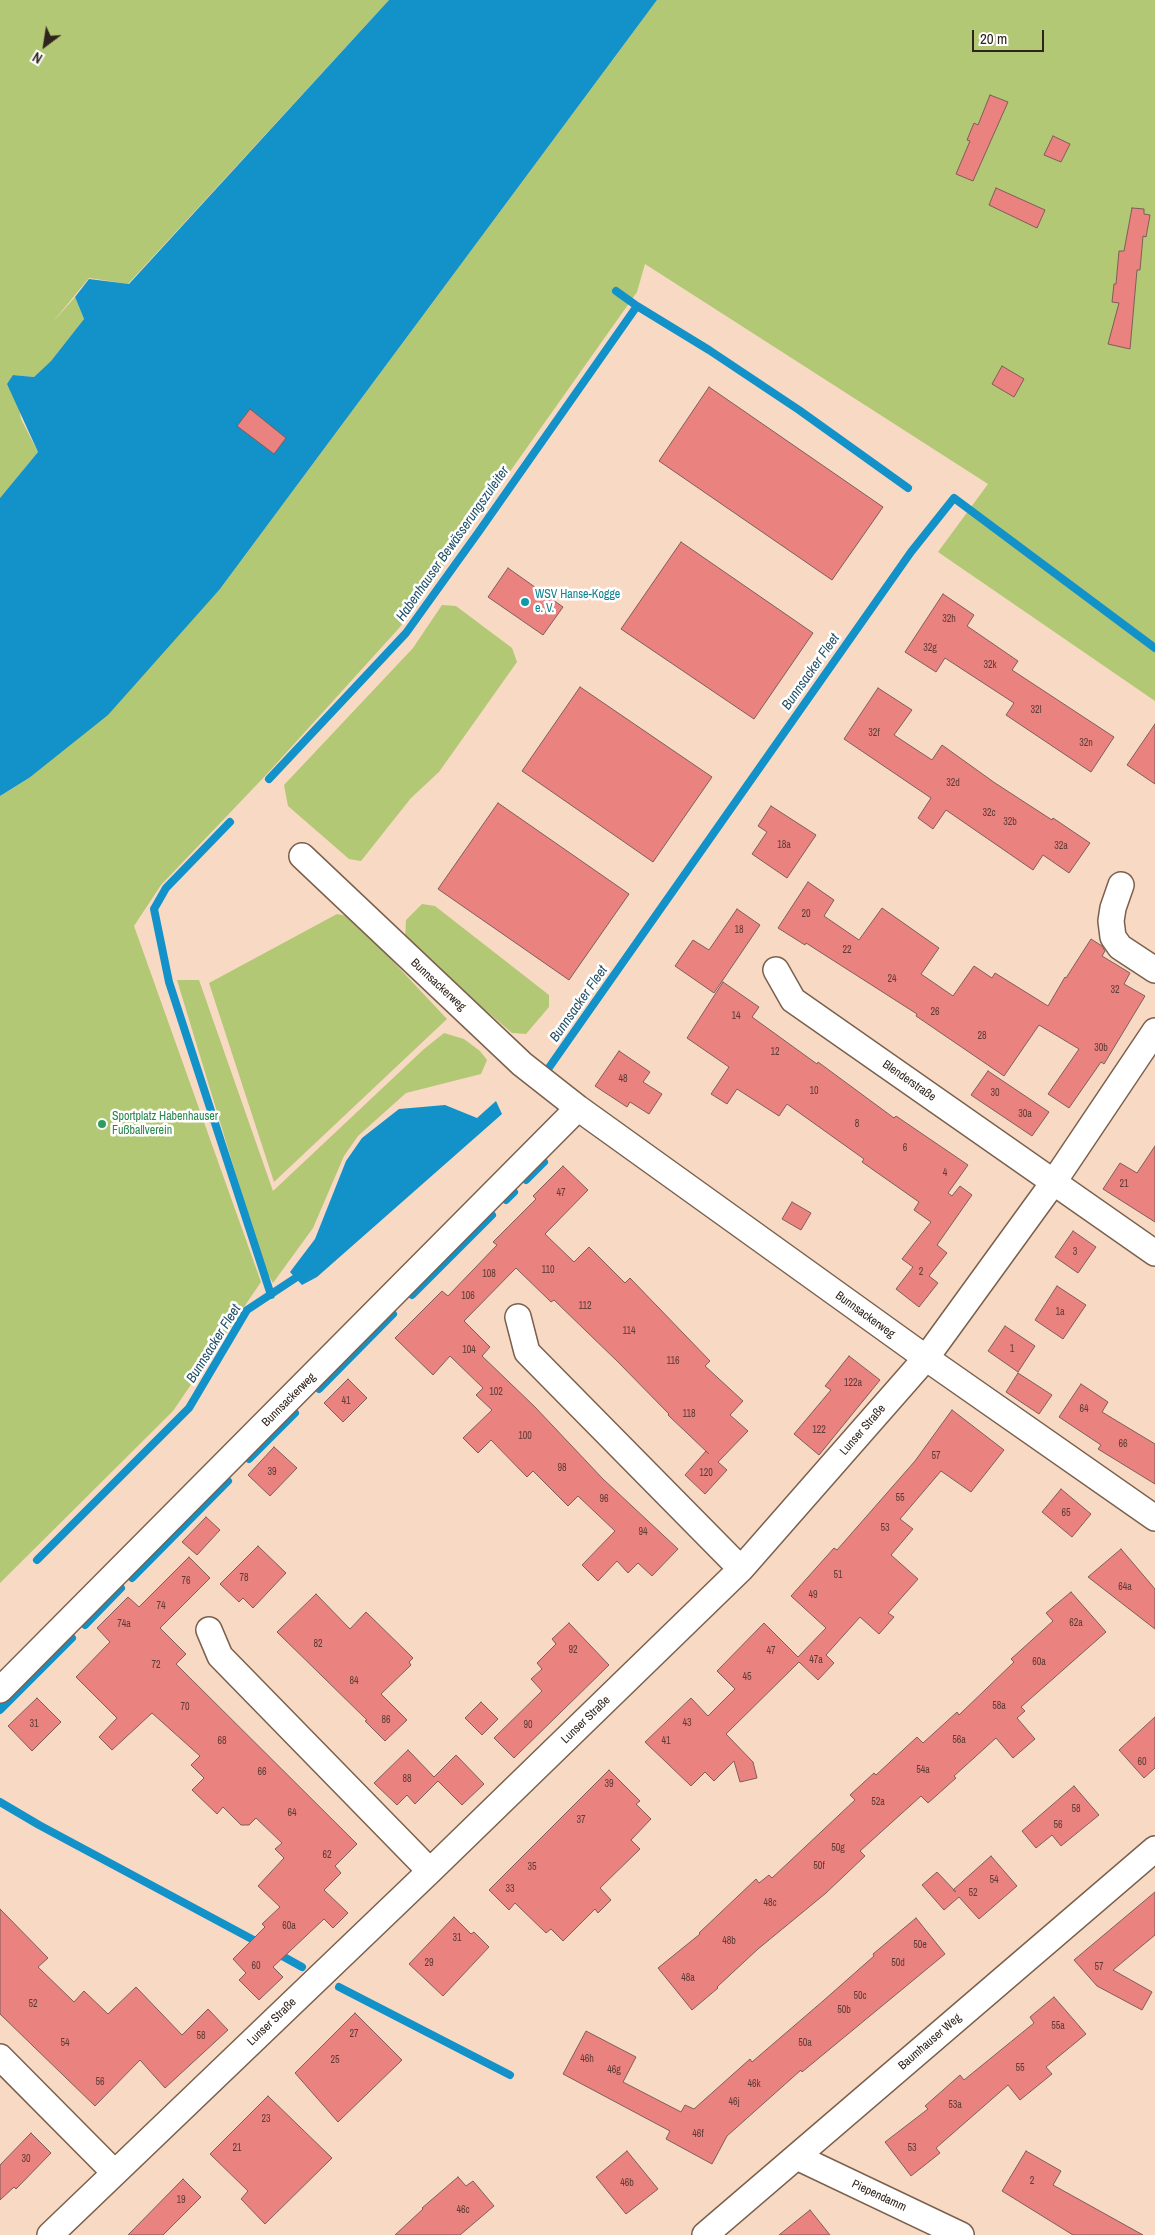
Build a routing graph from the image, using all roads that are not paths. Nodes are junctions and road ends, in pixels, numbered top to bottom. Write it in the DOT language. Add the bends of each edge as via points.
graph roads {
  1 [pos="302,856"];
  2 [pos="1121,885"];
  3 [pos="776,970"];
  4 [pos="1155,970"];
  5 [pos="1155,1031"];
  6 [pos="578,1108"];
  7 [pos="1053,1183"];
  8 [pos="1155,1253"];
  9 [pos="518,1317"];
  10 [pos="926,1358"];
  11 [pos="1155,1518"];
  12 [pos="741,1570"];
  13 [pos="209,1630"];
  14 [pos="0,1690"];
  15 [pos="1155,1849"];
  16 [pos="430,1871"];
  17 [pos="0,2057"];
  18 [pos="797,2157"];
  19 [pos="114,2172"];
  20 [pos="50,2235"];
  21 [pos="705,2235"];
  22 [pos="962,2235"];
  1 -- 6 [label="street, Bunnsackerweg" via="522,1064"];
  2 -- 4 [label="street" via="1113,908 1112,937 1120,947"];
  3 -- 7 [label="street, Blenderstraße" via="793,1000"];
  5 -- 7 [label="street"];
  6 -- 10 [label="street, Bunnsackerweg"];
  6 -- 14 [label="street, Bunnsackerweg"];
  7 -- 8 [label="street, Blenderstraße"];
  7 -- 10 [label="street"];
  9 -- 12 [label="street" via="527,1352"];
  10 -- 11 [label="street, Bunnsackerweg"];
  10 -- 12 [label="street, Lunser Straße"];
  12 -- 16 [label="street, Lunser Straße"];
  13 -- 16 [label="street" via="220,1656"];
  15 -- 18 [label="street, Baumhauser Weg"];
  16 -- 19 [label="street, Lunser Straße"];
  17 -- 19 [label="street"];
  18 -- 21 [label="street, Baumhauser Weg"];
  18 -- 22 [label="street, Piependamm"];
  19 -- 20 [label="street, Lunser Straße"];
}
